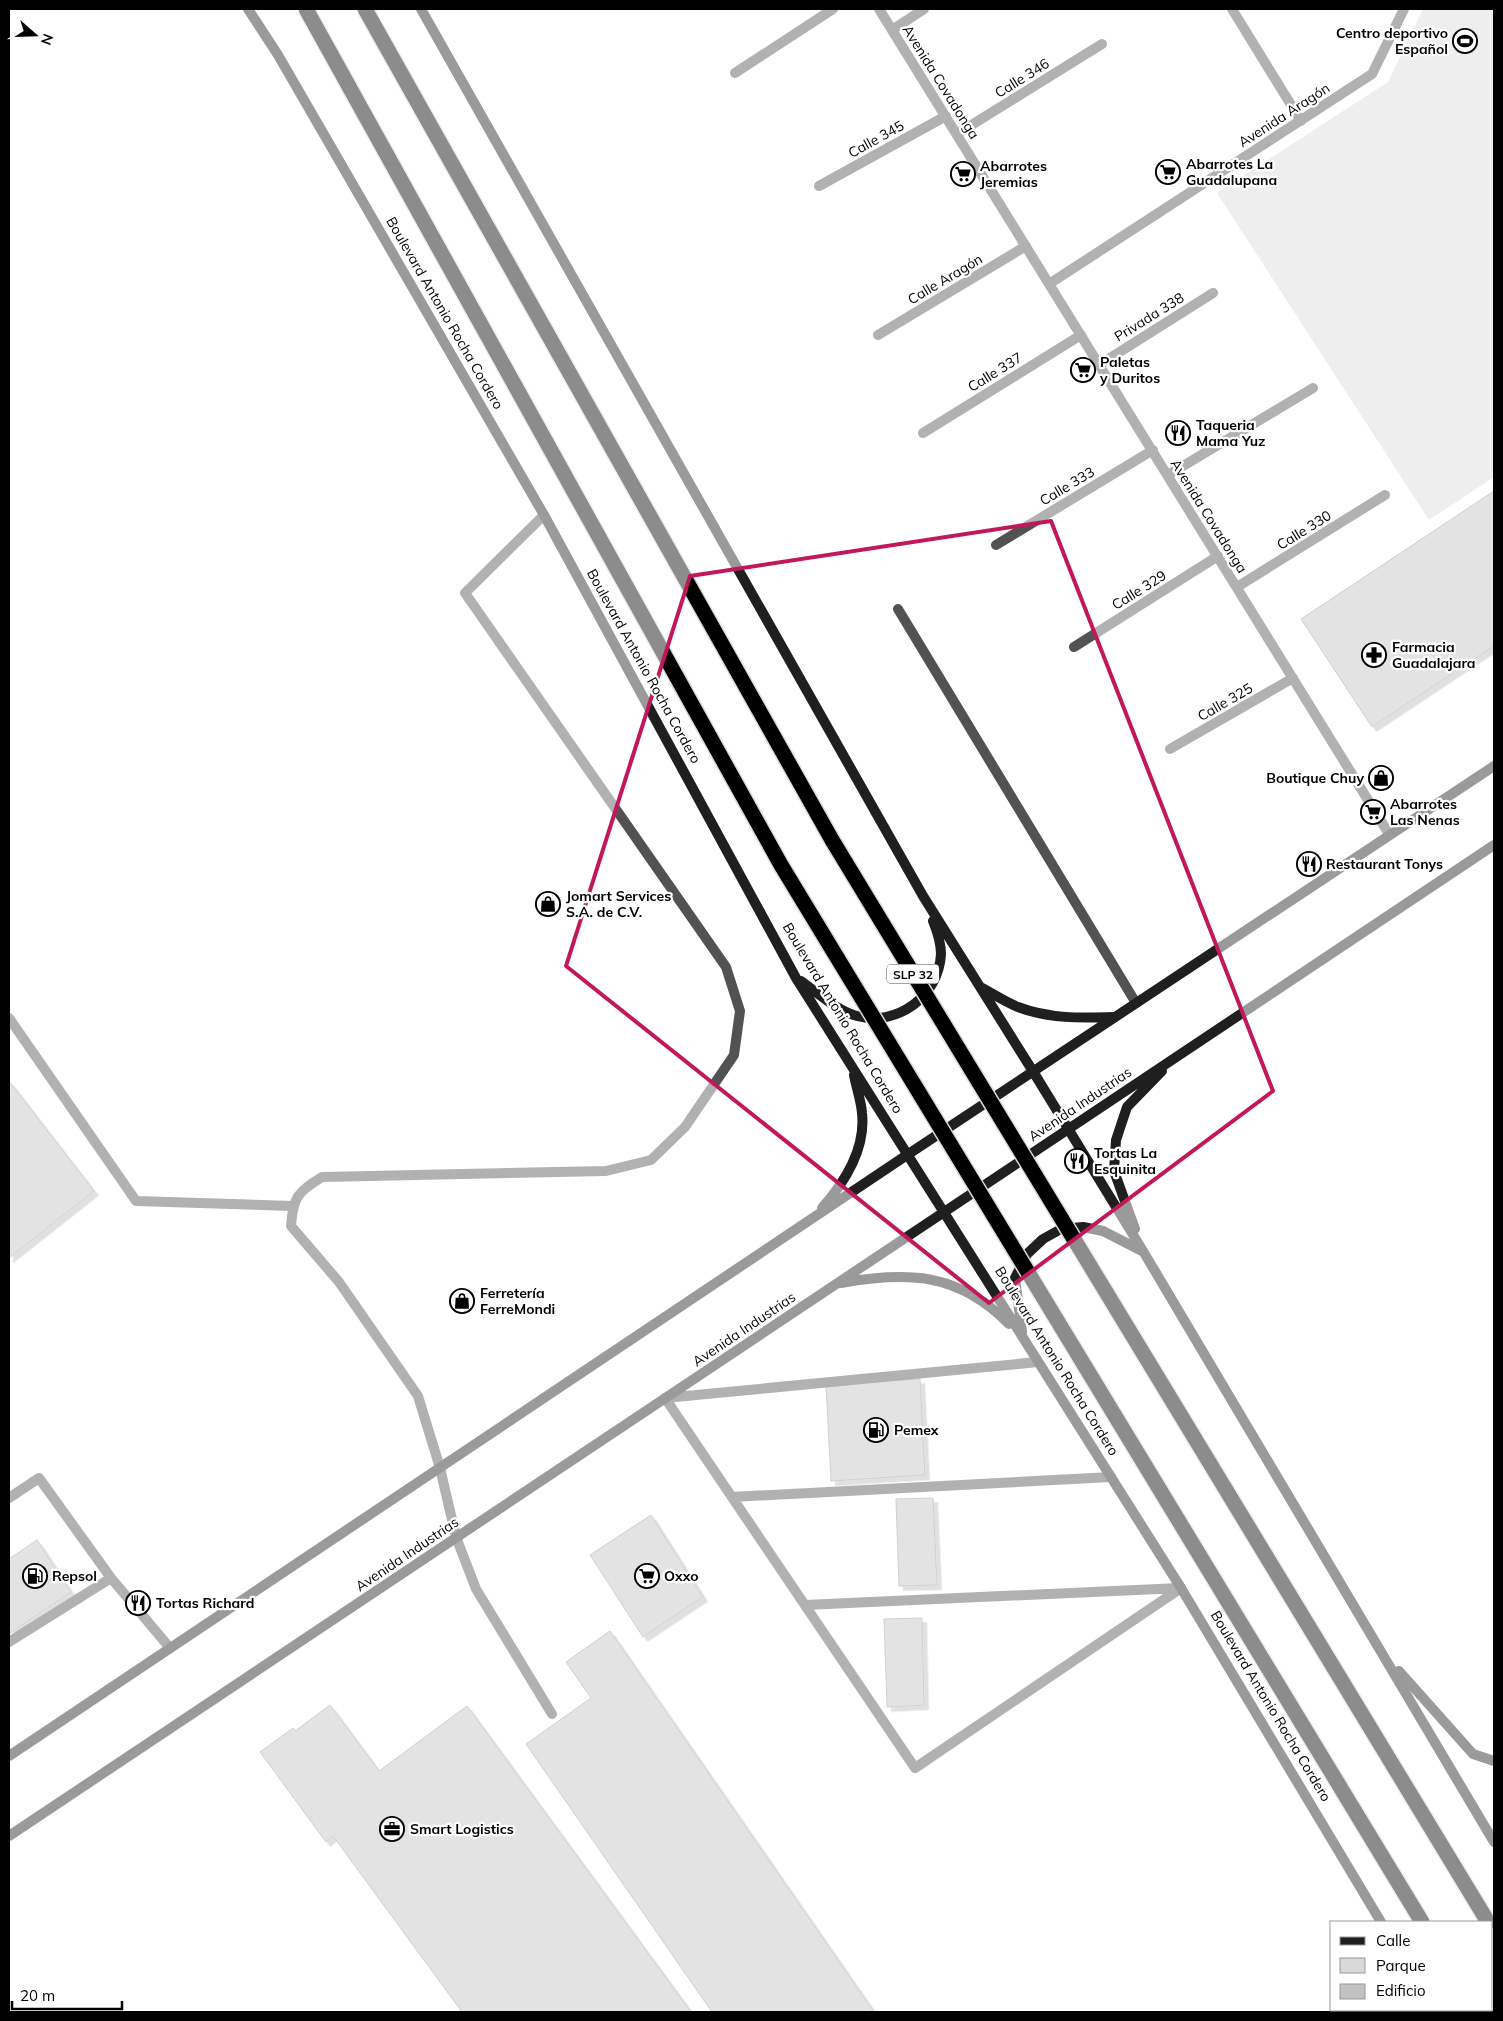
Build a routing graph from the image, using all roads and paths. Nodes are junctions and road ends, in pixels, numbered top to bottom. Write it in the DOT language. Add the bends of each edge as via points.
graph roads {
  1 [pos="248,9"];
  2 [pos="306,9"];
  3 [pos="365,9"];
  4 [pos="421,9"];
  5 [pos="833,9"];
  6 [pos="879,9"];
  7 [pos="924,9"];
  8 [pos="1232,9"];
  9 [pos="1404,9"];
  10 [pos="892,30"];
  11 [pos="1102,44"];
  12 [pos="735,73"];
  13 [pos="946,116"];
  14 [pos="1301,121"];
  15 [pos="957,134"];
  16 [pos="819,186"];
  17 [pos="1026,246"];
  18 [pos="1050,284"];
  19 [pos="1213,293"];
  20 [pos="878,335"];
  21 [pos="1081,335"];
  22 [pos="1099,365"];
  23 [pos="1313,388"];
  24 [pos="923,433"];
  25 [pos="1153,450"];
  26 [pos="1168,475"];
  27 [pos="1385,495"];
  28 [pos="544,515"];
  29 [pos="996,545"];
  30 [pos="1218,556"];
  31 [pos="1237,587"];
  32 [pos="898,608"];
  33 [pos="1074,647"];
  34 [pos="1293,678"];
  35 [pos="1170,749"];
  36 [pos="1494,766"];
  37 [pos="1389,834"];
  38 [pos="1494,845"];
  39 [pos="923,896"];
  40 [pos="796,978"];
  41 [pos="978,986"];
  42 [pos="1136,1003"];
  43 [pos="1115,1017"];
  44 [pos="9,1018"];
  45 [pos="1176,1056"];
  46 [pos="852,1066"];
  47 [pos="1034,1072"];
  48 [pos="1068,1129"];
  49 [pos="908,1155"];
  50 [pos="292,1206"];
  51 [pos="944,1212"];
  52 [pos="811,1220"];
  53 [pos="1143,1251"];
  54 [pos="812,1300"];
  55 [pos="1023,1338"];
  56 [pos="1038,1362"];
  57 [pos="665,1398"];
  58 [pos="440,1468"];
  59 [pos="1111,1477"];
  60 [pos="732,1497"];
  61 [pos="9,1498"];
  62 [pos="456,1537"];
  63 [pos="111,1578"];
  64 [pos="1181,1588"];
  65 [pos="805,1604"];
  66 [pos="9,1642"];
  67 [pos="170,1648"];
  68 [pos="1382,1653"];
  69 [pos="552,1714"];
  70 [pos="9,1756"];
  71 [pos="1494,1761"];
  72 [pos="9,1836"];
  73 [pos="1494,1842"];
  74 [pos="1380,1921"];
  75 [pos="1421,1921"];
  76 [pos="1487,1921"];
  1 -- 28 [label="main road, Boulevard Antonio Rocha Cordero"];
  2 -- 75 [label="highway, Boulevard Antonio Rocha Cordero, bridge" via="781,865"];
  3 -- 76 [label="highway, SLP 32, bridge" via="832,840"];
  4 -- 39 [label="main road"];
  5 -- 12 [label="street"];
  6 -- 10 [label="street, Avenida Covadonga"];
  7 -- 10 [label="street"];
  8 -- 14 [label="street"];
  9 -- 14 [label="street, Avenida Aragón" via="1372,74"];
  10 -- 13 [label="street, Avenida Covadonga"];
  11 -- 15 [label="street, Calle 346"];
  13 -- 15 [label="street, Avenida Covadonga"];
  13 -- 16 [label="street, Calle 345"];
  14 -- 18 [label="street, Avenida Aragón"];
  15 -- 17 [label="street, Avenida Covadonga"];
  17 -- 18 [label="street, Avenida Covadonga"];
  17 -- 20 [label="street, Calle Aragón"];
  18 -- 21 [label="street, Avenida Covadonga"];
  19 -- 22 [label="street, Privada 338"];
  21 -- 22 [label="street, Avenida Covadonga"];
  21 -- 24 [label="street, Calle 337"];
  22 -- 25 [label="street, Avenida Covadonga"];
  23 -- 26 [label="street"];
  25 -- 26 [label="street, Avenida Covadonga"];
  25 -- 29 [label="street, Calle 333"];
  26 -- 30 [label="street, Avenida Covadonga"];
  27 -- 31 [label="street, Calle 330"];
  28 -- 40 [label="main road, Boulevard Antonio Rocha Cordero"];
  28 -- 50 [label="street" via="465,593 726,967 740,1011 734,1055 685,1128 650,1160 606,1171 322,1177 304,1188"];
  30 -- 31 [label="street, Avenida Covadonga"];
  30 -- 33 [label="street, Calle 329"];
  31 -- 34 [label="street, Avenida Covadonga"];
  32 -- 42 [label="street"];
  34 -- 35 [label="street, Calle 325"];
  34 -- 37 [label="street, Avenida Covadonga"];
  36 -- 37 [label="main road"];
  37 -- 42 [label="main road"];
  38 -- 45 [label="main road, Avenida Industrias"];
  39 -- 40 [label="main road" via="938,935 941,954 929,991 915,1005 898,1014 877,1019 856,1016 837,1007"];
  39 -- 41 [label="main road"];
  40 -- 46 [label="main road, Boulevard Antonio Rocha Cordero"];
  41 -- 43 [label="main road" via="1016,1006 1046,1015"];
  41 -- 47 [label="main road"];
  42 -- 43 [label="main road"];
  43 -- 47 [label="main road"];
  44 -- 50 [label="street" via="136,1201"];
  45 -- 48 [label="main road, Avenida Industrias"];
  45 -- 53 [label="main road" via="1127,1107 1116,1140 1114,1171"];
  46 -- 49 [label="main road, Boulevard Antonio Rocha Cordero"];
  46 -- 52 [label="main road" via="862,1113 862,1138 851,1168"];
  47 -- 48 [label="main road"];
  47 -- 49 [label="main road"];
  48 -- 51 [label="main road, Avenida Industrias"];
  48 -- 53 [label="main road"];
  49 -- 51 [label="main road, Boulevard Antonio Rocha Cordero"];
  49 -- 52 [label="main road"];
  50 -- 58 [label="street" via="291,1226 339,1282 418,1396"];
  51 -- 54 [label="main road, Avenida Industrias"];
  51 -- 55 [label="main road, Boulevard Antonio Rocha Cordero"];
  52 -- 58 [label="main road"];
  53 -- 55 [label="main road" via="1102,1230 1083,1226 1062,1230 1042,1239 1027,1254 1015,1278"];
  53 -- 68 [label="main road"];
  54 -- 55 [label="main road" via="839,1283 903,1276 936,1280 969,1292 991,1305"];
  54 -- 57 [label="main road, Avenida Industrias"];
  55 -- 56 [label="main road, Boulevard Antonio Rocha Cordero"];
  56 -- 57 [label="street"];
  56 -- 59 [label="main road, Boulevard Antonio Rocha Cordero"];
  57 -- 60 [label="street"];
  57 -- 62 [label="main road, Avenida Industrias"];
  58 -- 62 [label="street"];
  58 -- 67 [label="main road"];
  59 -- 60 [label="street"];
  59 -- 64 [label="main road, Boulevard Antonio Rocha Cordero"];
  60 -- 65 [label="street"];
  61 -- 63 [label="street" via="39,1478"];
  62 -- 69 [label="street" via="476,1589"];
  62 -- 72 [label="main road, Avenida Industrias"];
  63 -- 66 [label="street"];
  63 -- 67 [label="street"];
  64 -- 65 [label="street"];
  64 -- 65 [label="street" via="915,1768"];
  64 -- 74 [label="main road, Boulevard Antonio Rocha Cordero"];
  67 -- 70 [label="main road"];
  68 -- 71 [label="main road" via="1473,1754"];
  68 -- 73 [label="main road"];
}
